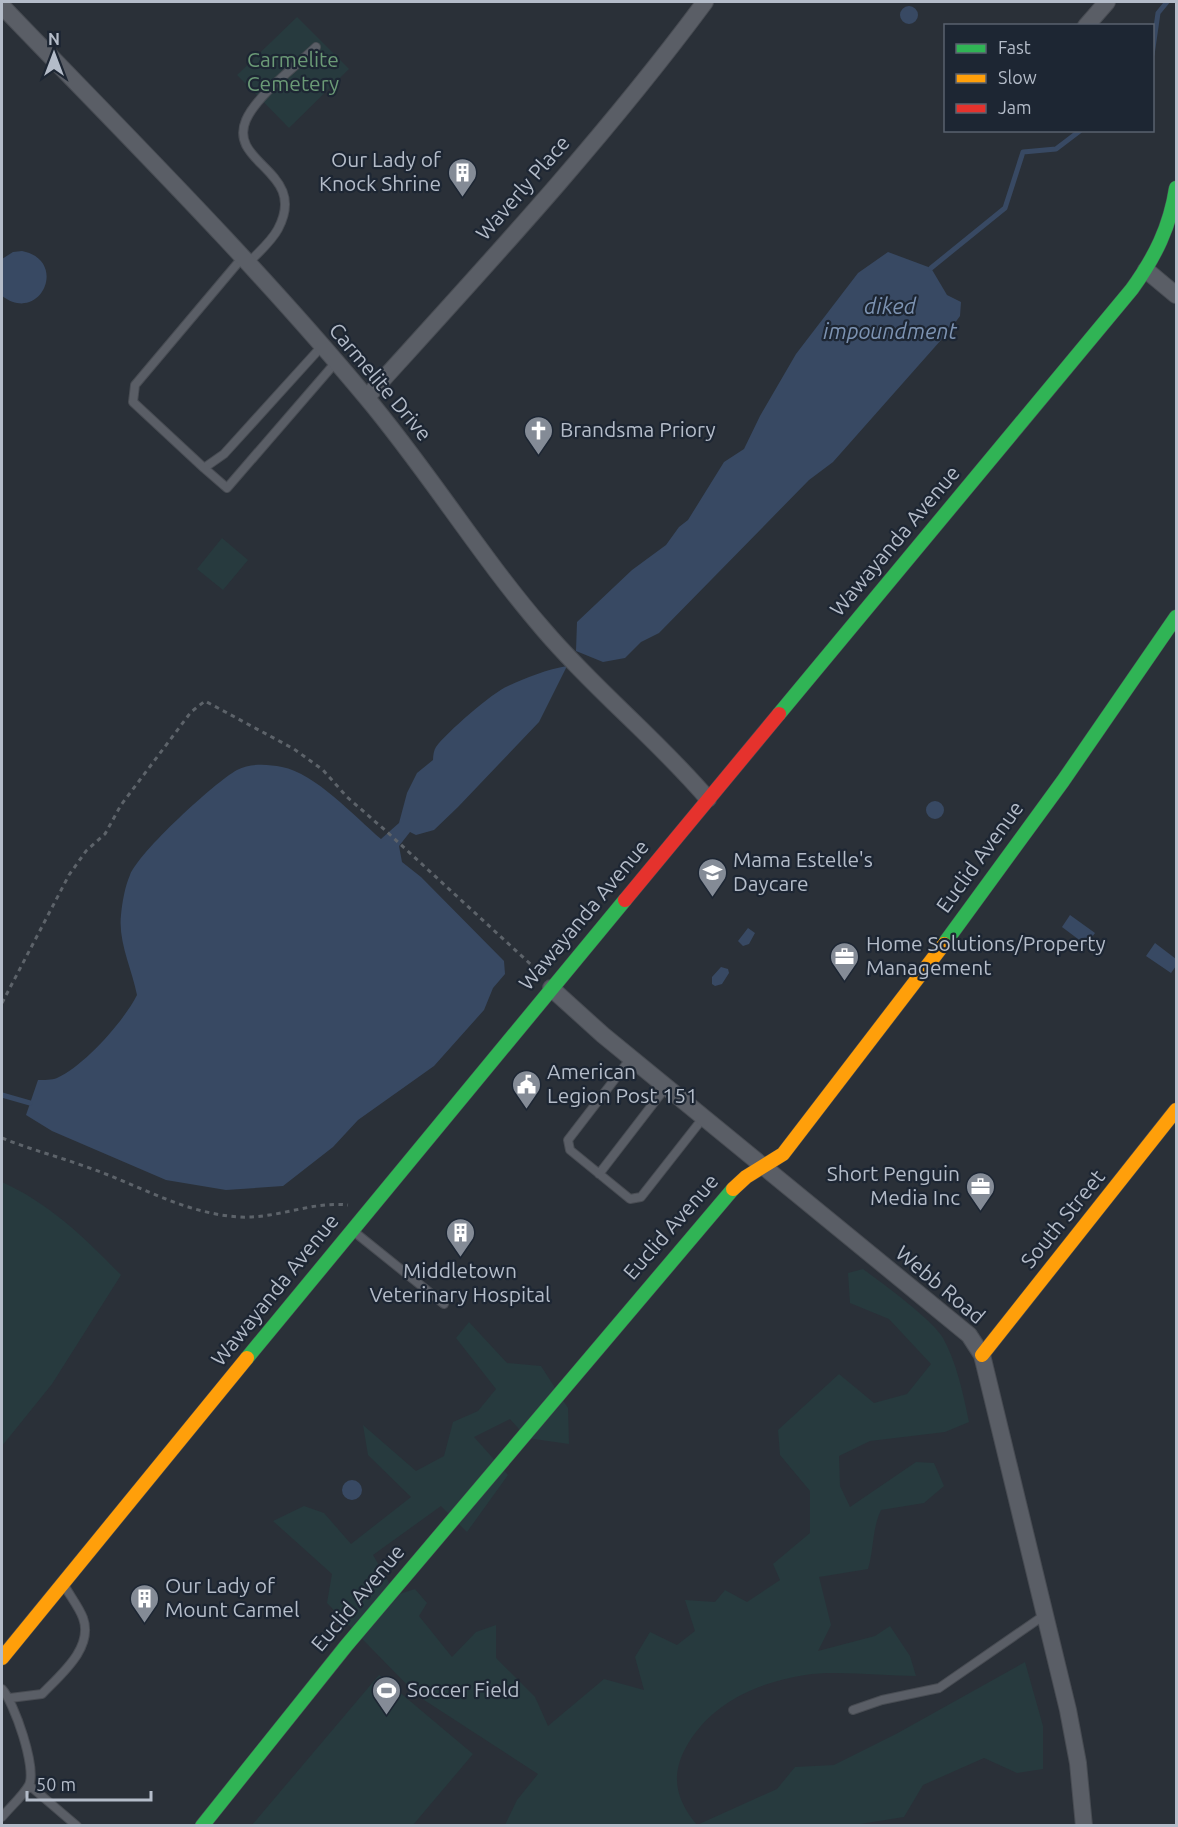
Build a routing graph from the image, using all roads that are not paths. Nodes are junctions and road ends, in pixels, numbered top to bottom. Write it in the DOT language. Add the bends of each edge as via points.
graph roads {
  1 [pos="705,2"];
  2 [pos="1107,2"];
  3 [pos="2,6"];
  4 [pos="1088,24"];
  5 [pos="316,47"];
  6 [pos="1176,188"];
  7 [pos="245,261"];
  8 [pos="1146,270"];
  9 [pos="1176,295"];
  10 [pos="322,346"];
  11 [pos="336,362"];
  12 [pos="367,397"];
  13 [pos="204,468"];
  14 [pos="1176,617"];
  15 [pos="708,799"];
  16 [pos="551,988"];
  17 [pos="631,1058"];
  18 [pos="666,1087"];
  19 [pos="1176,1110"];
  20 [pos="703,1118"];
  21 [pos="763,1168"];
  22 [pos="599,1174"];
  23 [pos="351,1229"];
  24 [pos="444,1304"];
  25 [pos="982,1355"];
  26 [pos="63,1583"];
  27 [pos="1046,1614"];
  28 [pos="2,1658"];
  29 [pos="2,1689"];
  30 [pos="10,1698"];
  31 [pos="854,1710"];
  32 [pos="29,1785"];
  33 [pos="2,1817"];
  34 [pos="77,1826"];
  35 [pos="202,1826"];
  36 [pos="1084,1826"];
  1 -- 12 [label="street, Waverly Place" via="604,129"];
  2 -- 4 [label="street"];
  3 -- 7 [label="street, Carmelite Drive"];
  5 -- 7 [label="lane" via="258,102 245,121 246,145 278,181 286,201 278,230"];
  6 -- 8 [label="street, Wawayanda Avenue" via="1167,233"];
  7 -- 10 [label="street, Carmelite Drive"];
  7 -- 13 [label="lane" via="135,385 133,402"];
  8 -- 9 [label="street"];
  8 -- 15 [label="street, Wawayanda Avenue"];
  10 -- 11 [label="street, Carmelite Drive"];
  10 -- 13 [label="lane" via="224,454"];
  11 -- 12 [label="street, Carmelite Drive"];
  11 -- 13 [label="lane" via="227,488"];
  12 -- 15 [label="street, Carmelite Drive" via="546,633 682,768"];
  14 -- 21 [label="street, Euclid Avenue" via="966,916 783,1154"];
  15 -- 16 [label="street, Wawayanda Avenue"];
  16 -- 17 [label="street, Webb Road"];
  16 -- 23 [label="street, Wawayanda Avenue"];
  17 -- 18 [label="street, Webb Road"];
  17 -- 22 [label="lane" via="568,1140 570,1150"];
  18 -- 20 [label="street, Webb Road"];
  18 -- 22 [label="lane"];
  19 -- 25 [label="street, South Street"];
  20 -- 21 [label="street, Webb Road"];
  20 -- 22 [label="lane" via="641,1197 630,1199"];
  21 -- 25 [label="street, Webb Road" via="969,1335"];
  21 -- 35 [label="street, Euclid Avenue" via="729,1192 346,1646"];
  23 -- 24 [label="lane"];
  23 -- 26 [label="street, Wawayanda Avenue"];
  25 -- 27 [label="street, Webb Road"];
  26 -- 28 [label="street, Wawayanda Avenue"];
  26 -- 30 [label="lane" via="84,1619 84,1639 76,1656 42,1694"];
  27 -- 31 [label="lane" via="939,1688"];
  27 -- 36 [label="street, Webb Road" via="1077,1757"];
  29 -- 30 [label="lane"];
  30 -- 32 [label="lane" via="30,1763"];
  32 -- 33 [label="lane"];
  32 -- 34 [label="lane"];
}
